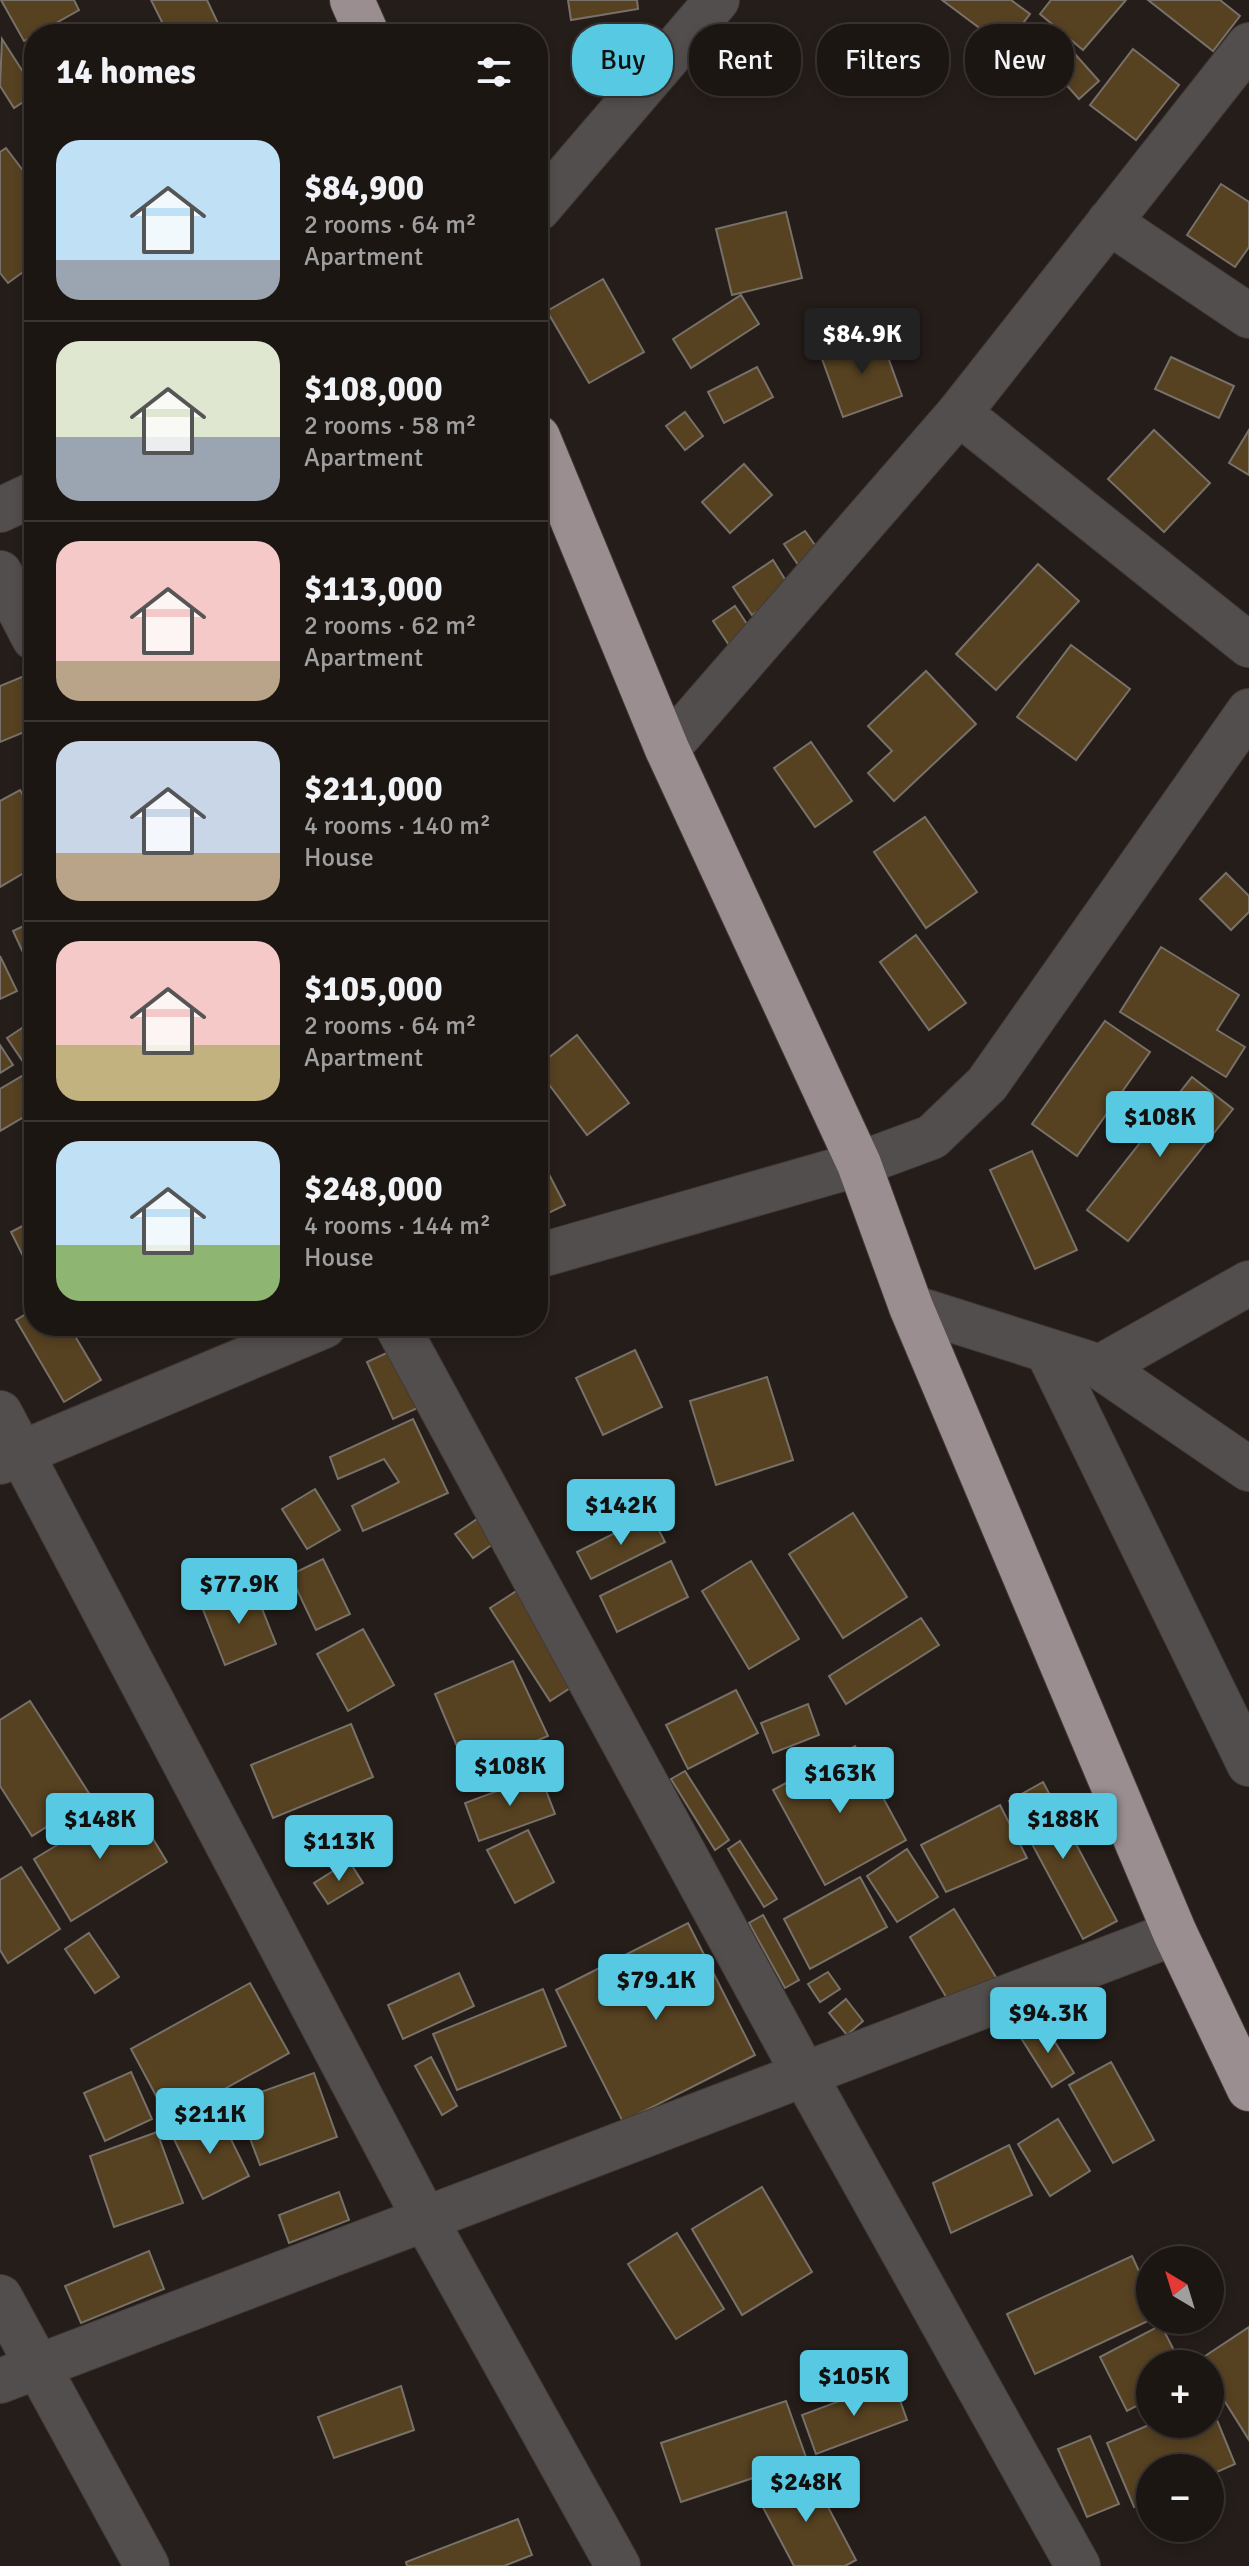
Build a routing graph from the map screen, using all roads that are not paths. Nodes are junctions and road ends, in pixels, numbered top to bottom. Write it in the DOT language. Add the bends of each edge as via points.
graph roads {
  1 [pos="352,0"];
  2 [pos="717,0"];
  3 [pos="363,24"];
  4 [pos="1249,45"];
  5 [pos="548,197"];
  6 [pos="1109,222"];
  7 [pos="1249,316"];
  8 [pos="959,413"];
  9 [pos="548,461"];
  10 [pos="24,499"];
  11 [pos="0,510"];
  12 [pos="0,573"];
  13 [pos="24,619"];
  14 [pos="1249,645"];
  15 [pos="1249,711"];
  16 [pos="667,749"];
  17 [pos="859,1164"];
  18 [pos="548,1253"];
  19 [pos="1249,1283"];
  20 [pos="911,1307"];
  21 [pos="300,1336"];
  22 [pos="402,1336"];
  23 [pos="1048,1352"];
  24 [pos="1100,1367"];
  25 [pos="0,1413"];
  26 [pos="11,1458"];
  27 [pos="1249,1469"];
  28 [pos="1249,1764"];
  29 [pos="1175,1933"];
  30 [pos="804,2074"];
  31 [pos="1249,2089"];
  32 [pos="425,2219"];
  33 [pos="0,2297"];
  34 [pos="18,2374"];
  35 [pos="147,2566"];
  36 [pos="618,2566"];
  37 [pos="1078,2566"];
  1 -- 3 [label="highway"];
  2 -- 5 [label="street"];
  4 -- 6 [label="street"];
  6 -- 7 [label="street"];
  6 -- 8 [label="street"];
  8 -- 14 [label="street"];
  8 -- 16 [label="street"];
  9 -- 16 [label="highway"];
  10 -- 11 [label="street"];
  12 -- 13 [label="street"];
  15 -- 17 [label="street" via="987,1084 932,1137"];
  16 -- 17 [label="highway"];
  17 -- 18 [label="street"];
  17 -- 20 [label="highway"];
  19 -- 24 [label="street"];
  20 -- 23 [label="street"];
  20 -- 29 [label="highway"];
  21 -- 26 [label="street"];
  22 -- 30 [label="street"];
  23 -- 24 [label="street"];
  23 -- 28 [label="street"];
  24 -- 27 [label="street"];
  25 -- 26 [label="street"];
  26 -- 32 [label="street"];
  29 -- 30 [label="street"];
  29 -- 31 [label="highway"];
  30 -- 32 [label="street"];
  30 -- 37 [label="street"];
  32 -- 34 [label="street"];
  32 -- 36 [label="street"];
  33 -- 34 [label="street"];
  34 -- 35 [label="street"];
}
